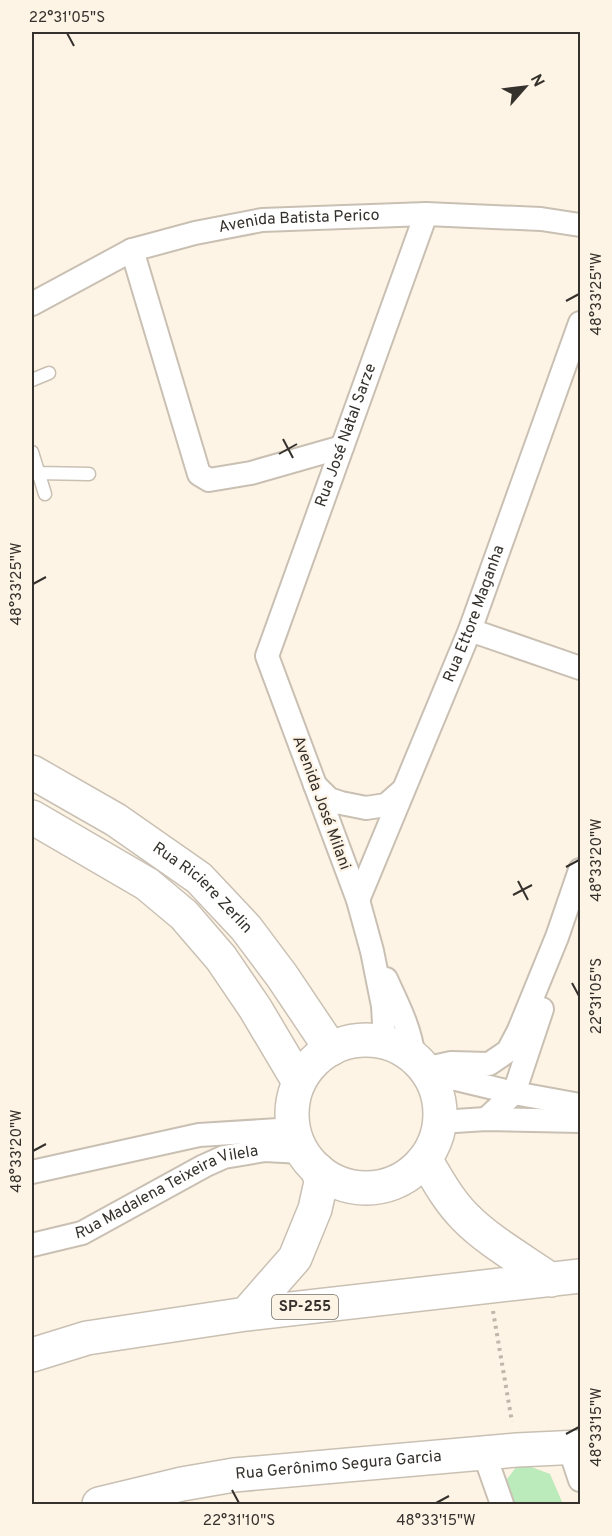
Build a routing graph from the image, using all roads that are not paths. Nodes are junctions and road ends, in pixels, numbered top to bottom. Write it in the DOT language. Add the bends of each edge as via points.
graph roads {
  1 [pos="426,214"];
  2 [pos="580,225"];
  3 [pos="132,250"];
  4 [pos="32,304"];
  5 [pos="580,323"];
  6 [pos="49,373"];
  7 [pos="32,380"];
  8 [pos="342,447"];
  9 [pos="32,452"];
  10 [pos="35,474"];
  11 [pos="89,474"];
  12 [pos="45,494"];
  13 [pos="470,630"];
  14 [pos="267,656"];
  15 [pos="580,668"];
  16 [pos="32,772"];
  17 [pos="314,784"];
  18 [pos="404,790"];
  19 [pos="32,817"];
  20 [pos="580,870"];
  21 [pos="357,900"];
  22 [pos="557,937"];
  23 [pos="372,951"];
  24 [pos="381,1042"];
  25 [pos="331,1049"];
  26 [pos="421,1066"];
  27 [pos="299,1082"];
  28 [pos="514,1094"];
  29 [pos="580,1105"];
  30 [pos="486,1119"];
  31 [pos="580,1121"];
  32 [pos="440,1122"];
  33 [pos="304,1151"];
  34 [pos="425,1160"];
  35 [pos="32,1172"];
  36 [pos="32,1245"];
  37 [pos="566,1278"];
  38 [pos="246,1314"];
  39 [pos="32,1355"];
  40 [pos="575,1447"];
  41 [pos="484,1453"];
  42 [pos="580,1480"];
  43 [pos="99,1504"];
  44 [pos="502,1504"];
  1 -- 2 [label="street, Avenida Batista Perico" via="541,219"];
  1 -- 3 [label="street, Avenida Batista Perico" via="262,220"];
  1 -- 8 [label="street, Rua José Natal Sarze"];
  3 -- 4 [label="street, Avenida Batista Perico"];
  3 -- 8 [label="street" via="199,474 209,480 251,473"];
  5 -- 13 [label="street, Rua Ettore Maganha"];
  6 -- 7 [label="lane"];
  8 -- 14 [label="street, Rua José Natal Sarze"];
  9 -- 10 [label="lane"];
  10 -- 11 [label="lane"];
  10 -- 12 [label="lane"];
  13 -- 15 [label="street"];
  13 -- 18 [label="street, Rua Ettore Maganha"];
  14 -- 17 [label="street, Avenida José Milani"];
  16 -- 25 [label="main road, Rua Riciere Zerlin" via="116,820 199,878 252,936"];
  17 -- 18 [label="street" via="329,799 366,808 386,804"];
  17 -- 21 [label="street, Avenida José Milani"];
  18 -- 21 [label="street, Rua Ettore Maganha"];
  19 -- 27 [label="main road, Rua Riciere Zerlin" via="147,884 184,915 221,958"];
  20 -- 22 [label="street"];
  21 -- 23 [label="street, Avenida José Milani"];
  22 -- 26 [label="street" via="508,1051 489,1064"];
  22 -- 28 [label="street" via="540,1018"];
  23 -- 24 [label="street, Avenida José Milani" via="383,1006"];
  23 -- 26 [label="street, Avenida José Milani" via="403,1015"];
  24 -- 25 [label="main road" via="356,1041"];
  24 -- 26 [label="main road" via="399,1048"];
  25 -- 27 [label="main road" via="312,1063"];
  26 -- 28 [label="street"];
  26 -- 32 [label="main road" via="435,1087"];
  27 -- 33 [label="main road" via="292,1105"];
  28 -- 29 [label="street"];
  28 -- 30 [label="street"];
  30 -- 31 [label="street"];
  30 -- 32 [label="street"];
  32 -- 34 [label="main road"];
  33 -- 34 [label="main road" via="338,1183 362,1188 386,1186 408,1176"];
  33 -- 35 [label="street, Rua Madalena Teixeira Vilela" via="199,1135"];
  33 -- 36 [label="street, Rua Madalena Teixeira Vilela" via="265,1150 224,1157 82,1233"];
  33 -- 38 [label="main road" via="321,1182 315,1209 296,1258"];
  34 -- 37 [label="main road" via="465,1218 485,1234"];
  37 -- 38 [label="main road, SP-255"];
  38 -- 39 [label="main road, SP-255" via="87,1338"];
  40 -- 41 [label="main road, Rua Gerônimo Segura Garcia"];
  40 -- 42 [label="street"];
  41 -- 43 [label="main road, Rua Gerônimo Segura Garcia" via="234,1475"];
  41 -- 44 [label="street"];
}
